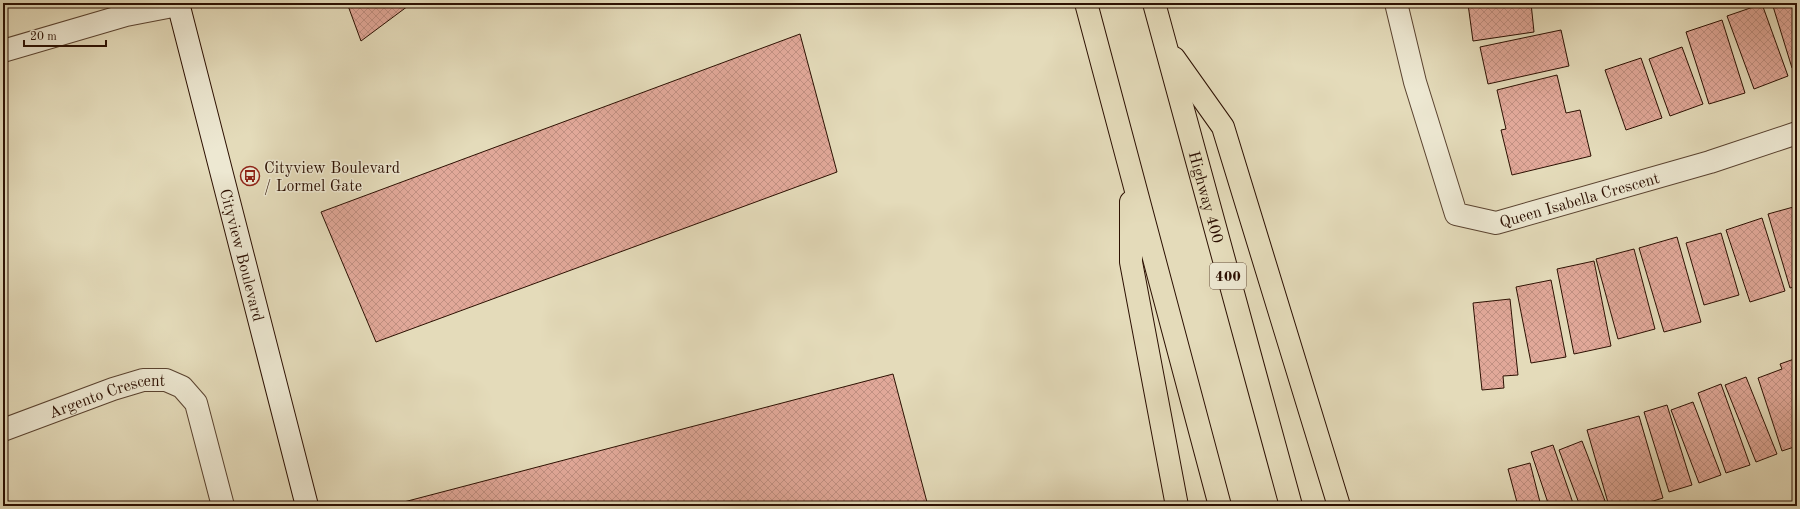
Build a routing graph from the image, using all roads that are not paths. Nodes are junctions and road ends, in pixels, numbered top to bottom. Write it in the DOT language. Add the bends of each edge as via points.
graph roads {
  1 [pos="1086,3"];
  2 [pos="1154,3"];
  3 [pos="1396,3"];
  4 [pos="178,4"];
  5 [pos="1165,45"];
  6 [pos="3,51"];
  7 [pos="1797,133"];
  8 [pos="1131,173"];
  9 [pos="3,430"];
  10 [pos="223,506"];
  11 [pos="307,506"];
  12 [pos="1177,506"];
  13 [pos="1220,506"];
  14 [pos="1291,506"];
  15 [pos="1339,506"];
  1 -- 8 [label="highway"];
  2 -- 5 [label="highway, Highway 400 / 400"];
  3 -- 7 [label="street, Queen Isabella Crescent" via="1415,82 1456,214 1496,223 1710,162"];
  4 -- 6 [label="street" via="126,15"];
  4 -- 11 [label="street, Cityview Boulevard"];
  5 -- 14 [label="highway, Highway 400 / 400"];
  5 -- 15 [label="highway" via="1223,127"];
  8 -- 12 [label="highway" via="1131,262"];
  8 -- 13 [label="highway"];
  9 -- 10 [label="street, Argento Crescent" via="120,387 143,380 166,380 182,387 196,403"];
}
